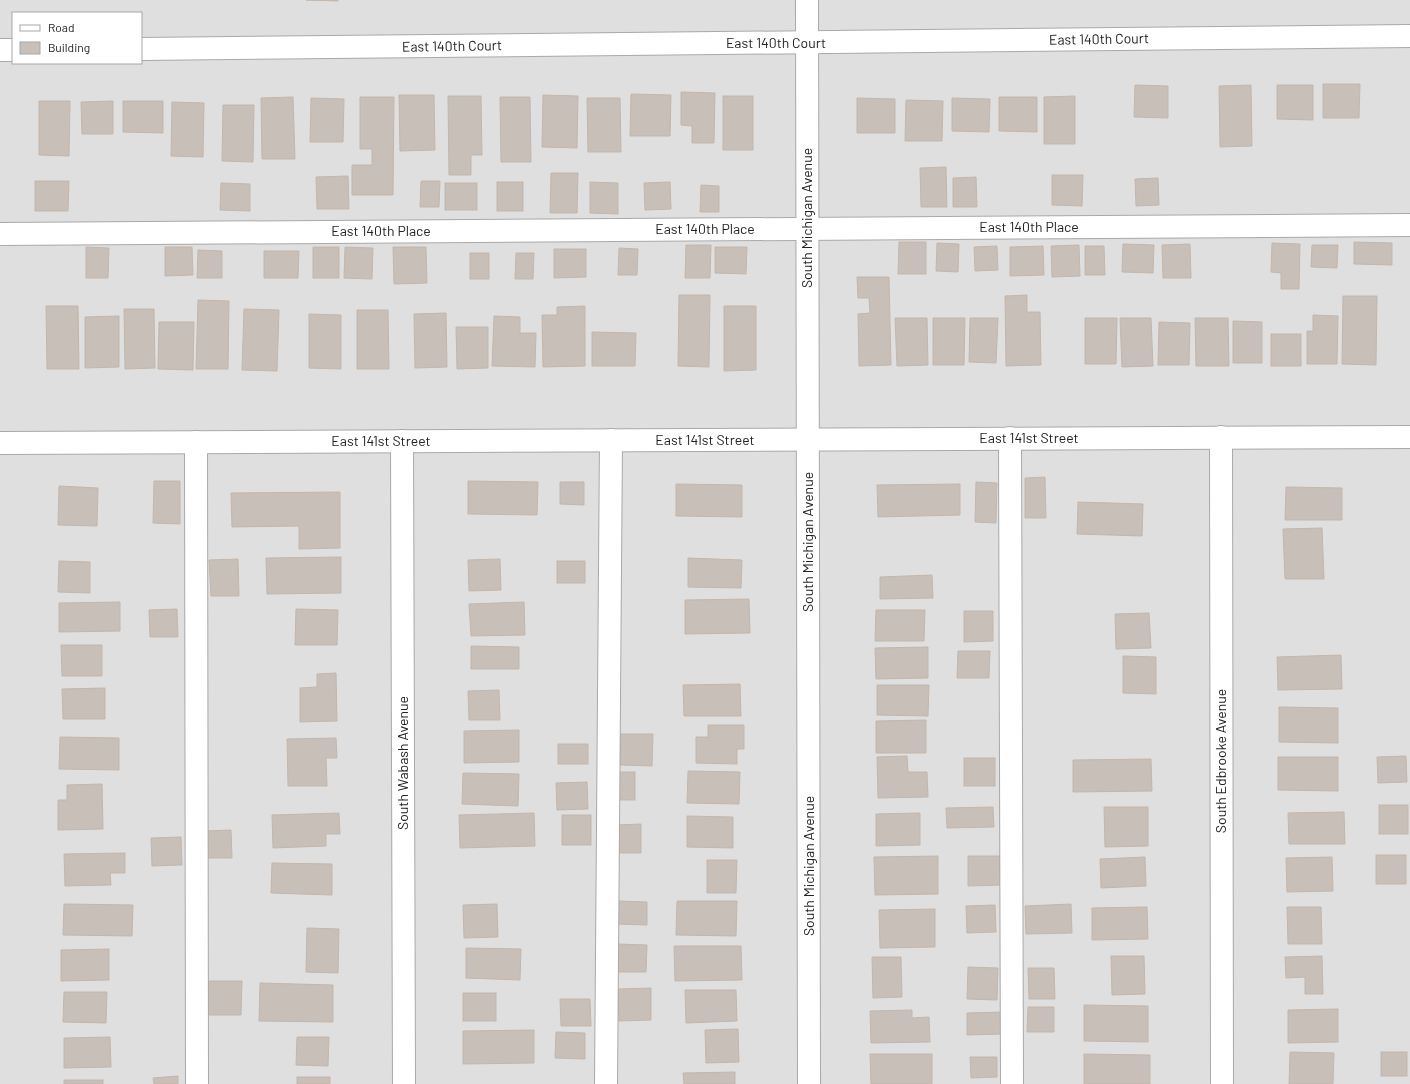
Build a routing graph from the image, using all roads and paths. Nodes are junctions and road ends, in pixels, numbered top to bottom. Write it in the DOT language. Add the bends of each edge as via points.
graph roads {
  1 [pos="807,0"];
  2 [pos="1410,36"];
  3 [pos="808,43"];
  4 [pos="142,49"];
  5 [pos="0,50"];
  6 [pos="12,50"];
  7 [pos="1410,225"];
  8 [pos="807,229"];
  9 [pos="0,234"];
  10 [pos="1221,437"];
  11 [pos="1410,437"];
  12 [pos="1010,438"];
  13 [pos="808,439"];
  14 [pos="611,440"];
  15 [pos="402,441"];
  16 [pos="196,442"];
  17 [pos="0,443"];
  18 [pos="196,1084"];
  19 [pos="404,1084"];
  20 [pos="606,1084"];
  21 [pos="809,1084"];
  22 [pos="1012,1084"];
  23 [pos="1222,1084"];
  1 -- 3 [label="street, South Michigan Avenue"];
  2 -- 3 [label="street, East 140th Court"];
  3 -- 4 [label="street, East 140th Court"];
  3 -- 8 [label="street, South Michigan Avenue"];
  5 -- 6 [label="street"];
  7 -- 8 [label="street, East 140th Place"];
  8 -- 9 [label="street, East 140th Place"];
  8 -- 13 [label="street, South Michigan Avenue"];
  10 -- 11 [label="street, East 141st Street"];
  10 -- 12 [label="street, East 141st Street"];
  10 -- 23 [label="street, South Edbrooke Avenue"];
  12 -- 13 [label="street, East 141st Street"];
  12 -- 22 [label="street"];
  13 -- 14 [label="street, East 141st Street"];
  13 -- 21 [label="street, South Michigan Avenue"];
  14 -- 15 [label="street, East 141st Street"];
  14 -- 20 [label="street"];
  15 -- 16 [label="street, East 141st Street"];
  15 -- 19 [label="street, South Wabash Avenue"];
  16 -- 17 [label="street, East 141st Street"];
  16 -- 18 [label="street"];
}
